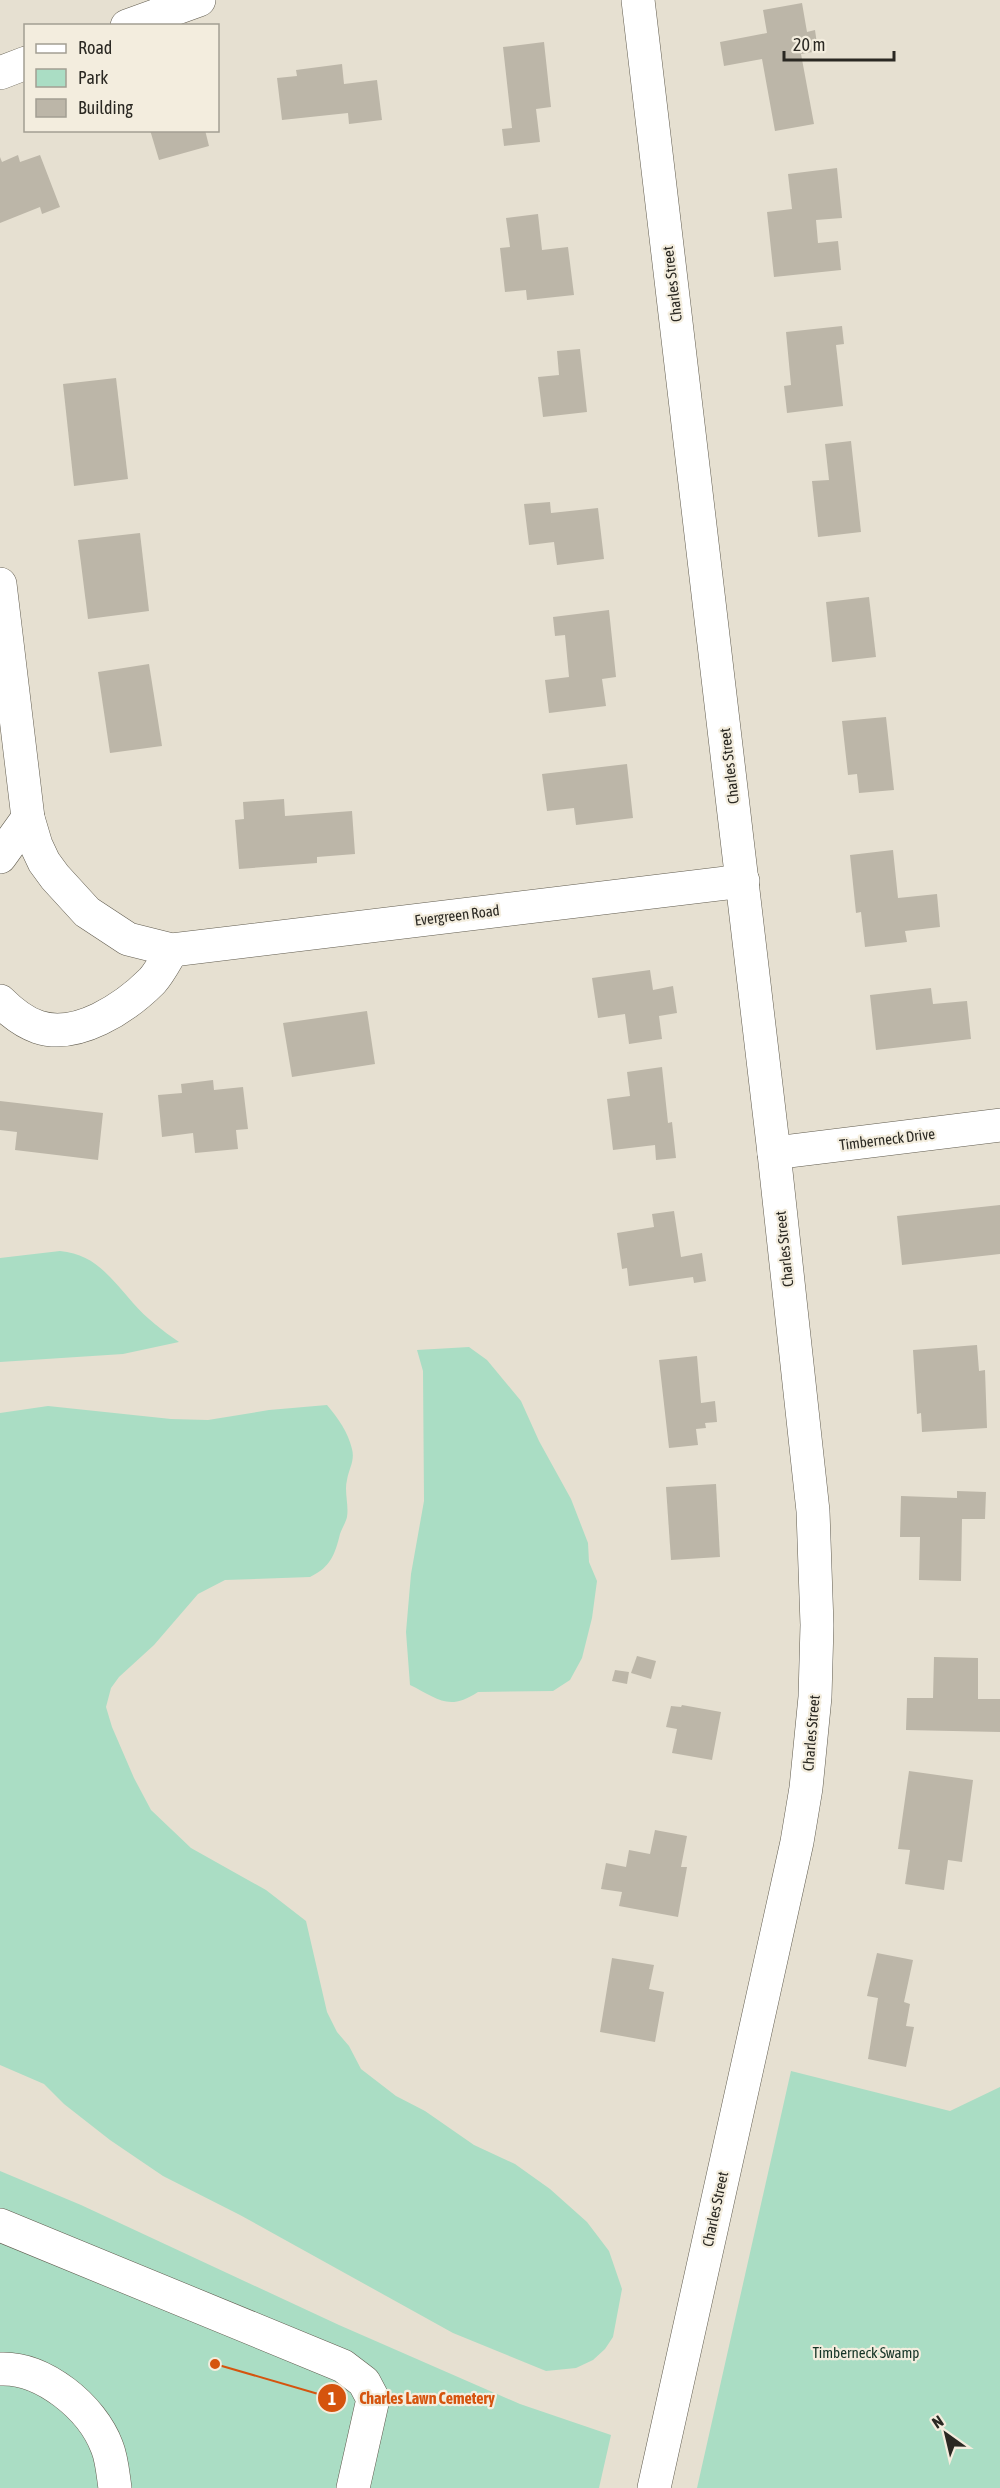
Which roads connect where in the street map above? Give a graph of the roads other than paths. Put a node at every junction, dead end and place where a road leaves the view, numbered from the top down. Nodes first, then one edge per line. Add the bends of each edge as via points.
1 (199, 0) edge
2 (638, 0) edge
3 (133, 24) edge
4 (24, 64) edge
5 (0, 73) edge
6 (0, 584) edge
7 (28, 818) junction
8 (0, 857) edge
9 (742, 881) junction
10 (172, 950) junction
11 (0, 1001) edge
12 (1000, 1125) edge
13 (774, 1153) junction
14 (0, 2225) edge
15 (0, 2369) edge
16 (115, 2488) edge
17 (353, 2488) edge
18 (654, 2488) edge

1 - 3 street
2 - 9 street, Charles Street
4 - 5 street
6 - 7 street, Evergreen Road
7 - 8 street
7 - 10 street, Evergreen Road via 44,862 87,912 128,939
9 - 10 street, Evergreen Road
9 - 13 street, Charles Street
10 - 11 street via 154,979 130,1001 76,1027 38,1027
12 - 13 street, Timberneck Drive
13 - 18 street, Charles Street via 813,1511 817,1625 812,1734 797,1842
14 - 17 street via 343,2366 364,2382 373,2399
15 - 16 street via 9,2368 47,2380 81,2404 107,2446

